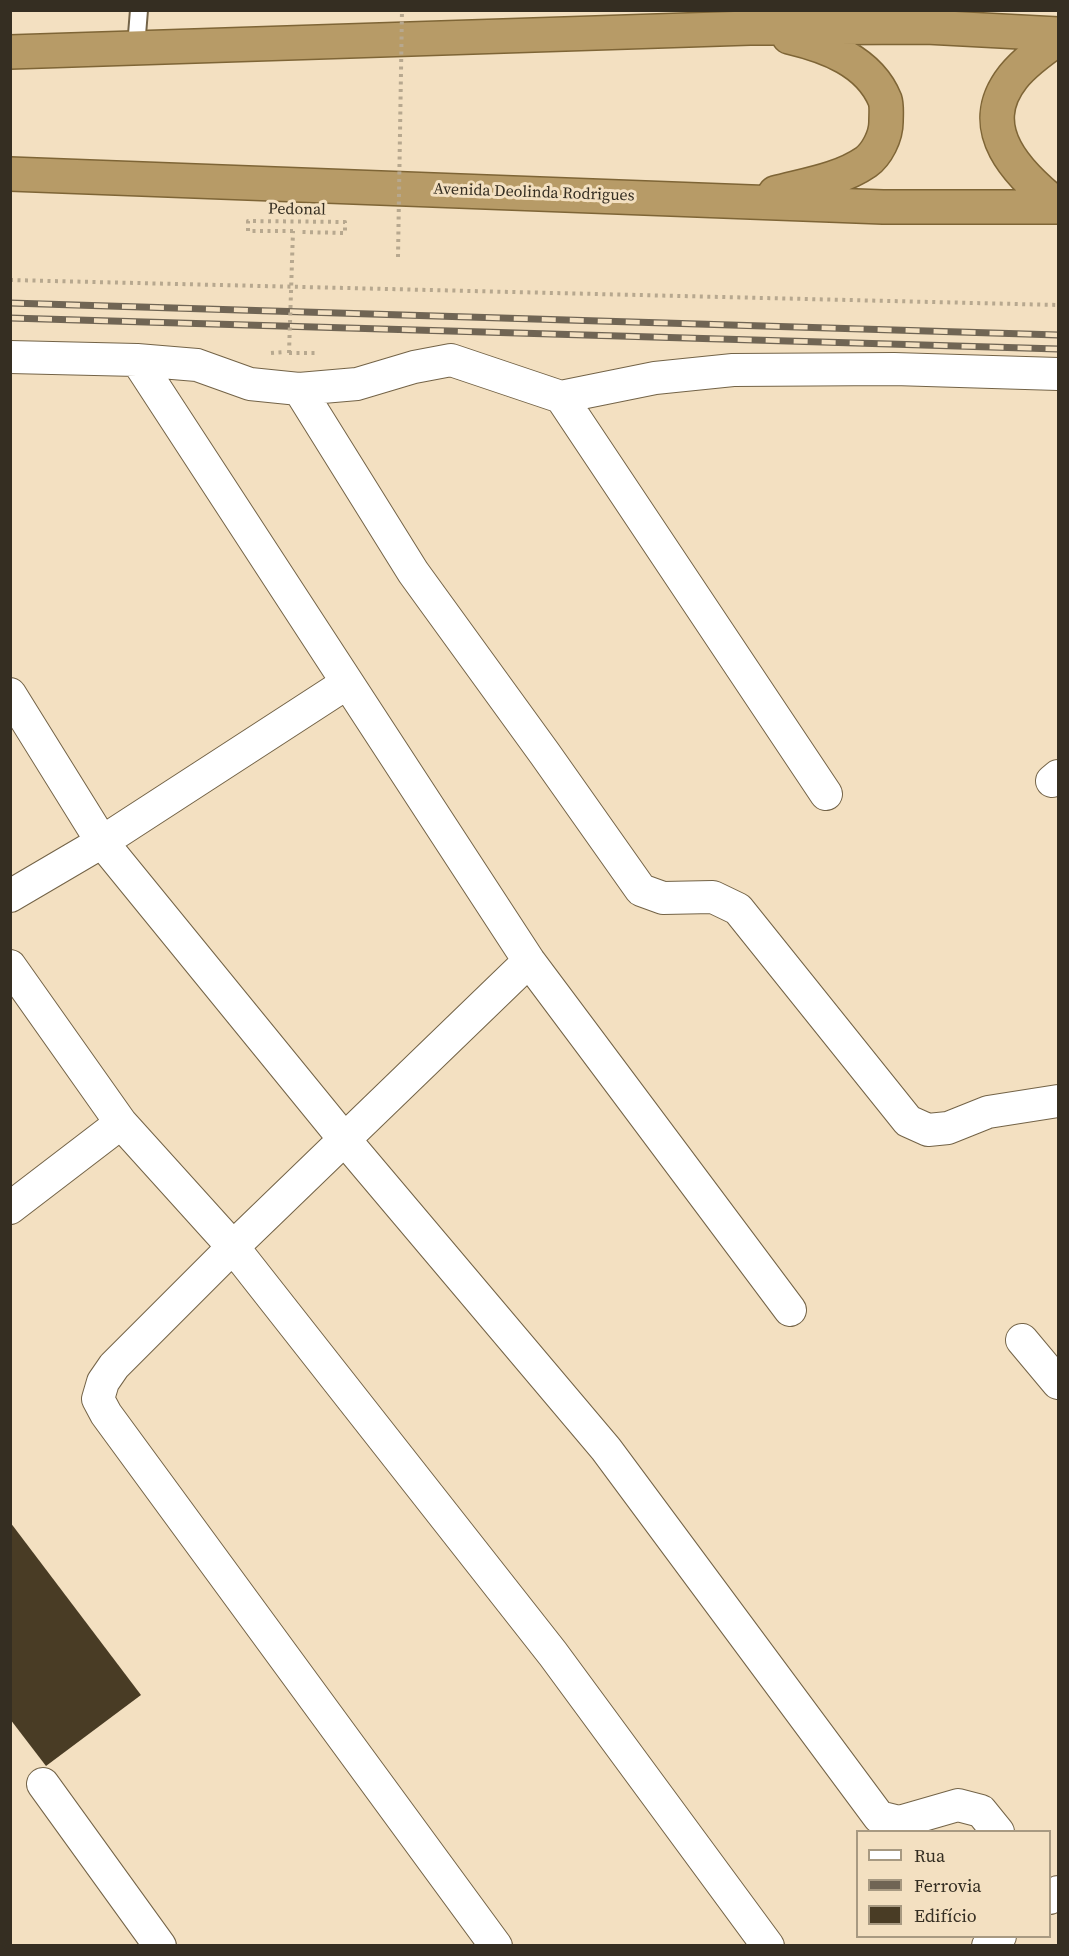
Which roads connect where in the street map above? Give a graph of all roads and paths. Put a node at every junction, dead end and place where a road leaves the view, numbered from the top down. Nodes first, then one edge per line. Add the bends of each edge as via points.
1 (139, 10) edge
2 (402, 10) edge
3 (838, 19) edge
4 (645, 21) edge
5 (750, 28) junction
6 (1059, 37) edge
7 (136, 47) junction
8 (10, 52) edge
9 (10, 174) edge
10 (744, 201) junction
11 (1059, 207) edge
12 (300, 232) dead end
13 (398, 257) dead end
14 (10, 280) edge
15 (1059, 305) edge
16 (289, 353) dead end
17 (10, 357) edge
18 (137, 360) junction
19 (1059, 374) edge
20 (299, 388) junction
21 (561, 397) junction
22 (347, 683) junction
23 (10, 694) edge
24 (826, 794) dead end
25 (102, 842) junction
26 (10, 896) edge
27 (529, 961) junction
28 (10, 966) edge
29 (1059, 1101) edge
30 (121, 1123) junction
31 (345, 1140) junction
32 (10, 1208) edge
33 (233, 1247) junction
34 (790, 1310) dead end
35 (1022, 1340) dead end
36 (1059, 1383) edge
37 (43, 1784) dead end
38 (996, 1830) edge
39 (160, 1946) edge
40 (496, 1946) edge
41 (768, 1946) edge

1 - 7 lane
2 - 13 path, bridge
3 - 5 highway
3 - 6 highway
4 - 5 highway
4 - 7 highway
5 - 10 highway via 802,40 852,60 873,80 886,101 886,128 879,147 867,161 837,176
6 - 11 highway via 1013,77 1001,95 997,118 1001,143 1013,164
7 - 8 highway
9 - 10 highway, Avenida Deolinda Rodrigues
10 - 11 highway, Avenida Deolinda Rodrigues via 883,207
12 - 16 path, Pedonal, bridge via 345,233 345,222 248,221 249,231 293,231
14 - 15 path
17 - 18 street
18 - 20 street via 197,365 250,384
18 - 22 street
19 - 21 street via 733,370 655,378
20 - 21 street via 357,384 451,360
20 - 29 street via 413,572 641,891 663,898 713,897 738,909 908,1121 928,1130 948,1128 988,1112
21 - 24 street
22 - 25 street
22 - 27 street
23 - 25 street
25 - 26 street
25 - 31 street
27 - 31 street
27 - 34 street
28 - 30 street
30 - 32 street
30 - 33 street
31 - 33 street
31 - 38 street via 606,1449 879,1817 898,1822 958,1804 981,1811
33 - 40 street via 114,1366 98,1399
33 - 41 street via 553,1654
35 - 36 street
37 - 39 street

